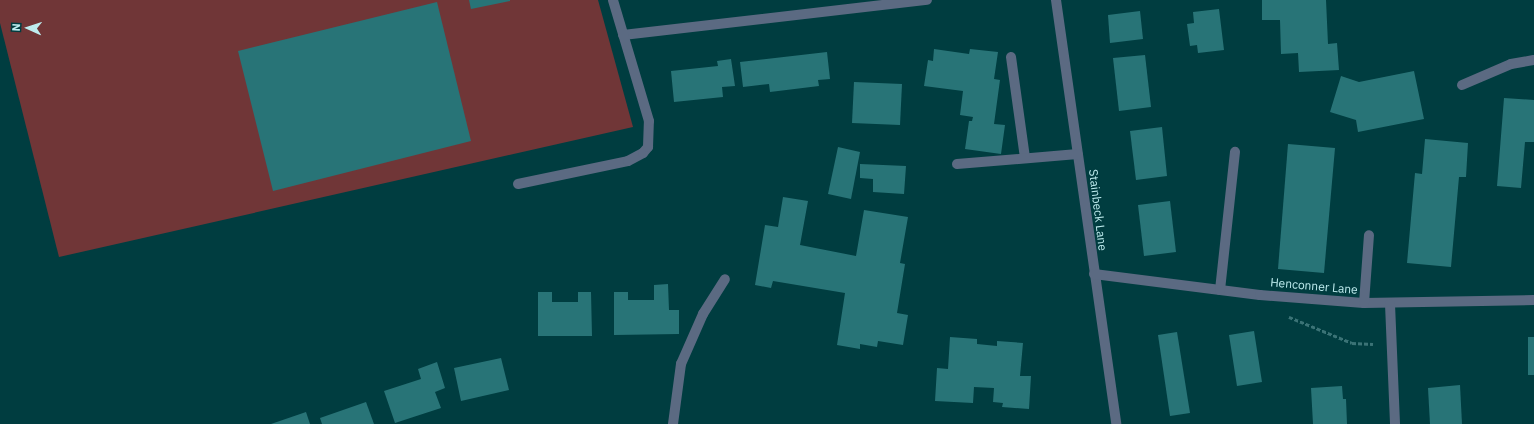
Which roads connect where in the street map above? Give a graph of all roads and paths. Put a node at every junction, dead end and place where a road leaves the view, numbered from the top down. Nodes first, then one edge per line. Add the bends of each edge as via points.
1 (613, 0) edge
2 (927, 0) edge
3 (1056, 0) edge
4 (623, 35) junction
5 (1011, 57) dead end
6 (1534, 60) edge
7 (1462, 85) dead end
8 (1236, 152) dead end
9 (1078, 154) junction
10 (1025, 158) junction
11 (957, 164) dead end
12 (518, 184) dead end
13 (1369, 235) dead end
14 (1094, 274) junction
15 (725, 279) dead end
16 (1220, 290) junction
17 (1534, 300) edge
18 (1364, 303) junction
19 (1390, 304) junction
20 (1281, 314) dead end
21 (1392, 344) junction
22 (673, 424) edge
23 (1116, 424) edge
24 (1395, 424) edge

1 - 4 street
2 - 4 street
3 - 9 street, Stainbeck Lane
4 - 12 street via 650,122 648,147 643,153 628,161
5 - 10 street
6 - 7 street via 1511,64
8 - 16 street
9 - 10 street
9 - 14 street, Stainbeck Lane
10 - 11 street
13 - 18 street
14 - 16 street, Henconner Lane
14 - 23 street, Stainbeck Lane
15 - 22 street via 703,314 681,364
16 - 18 street, Henconner Lane
17 - 19 street, Henconner Lane
18 - 19 street, Henconner Lane
19 - 21 street
20 - 21 path via 1352,343
21 - 24 street

